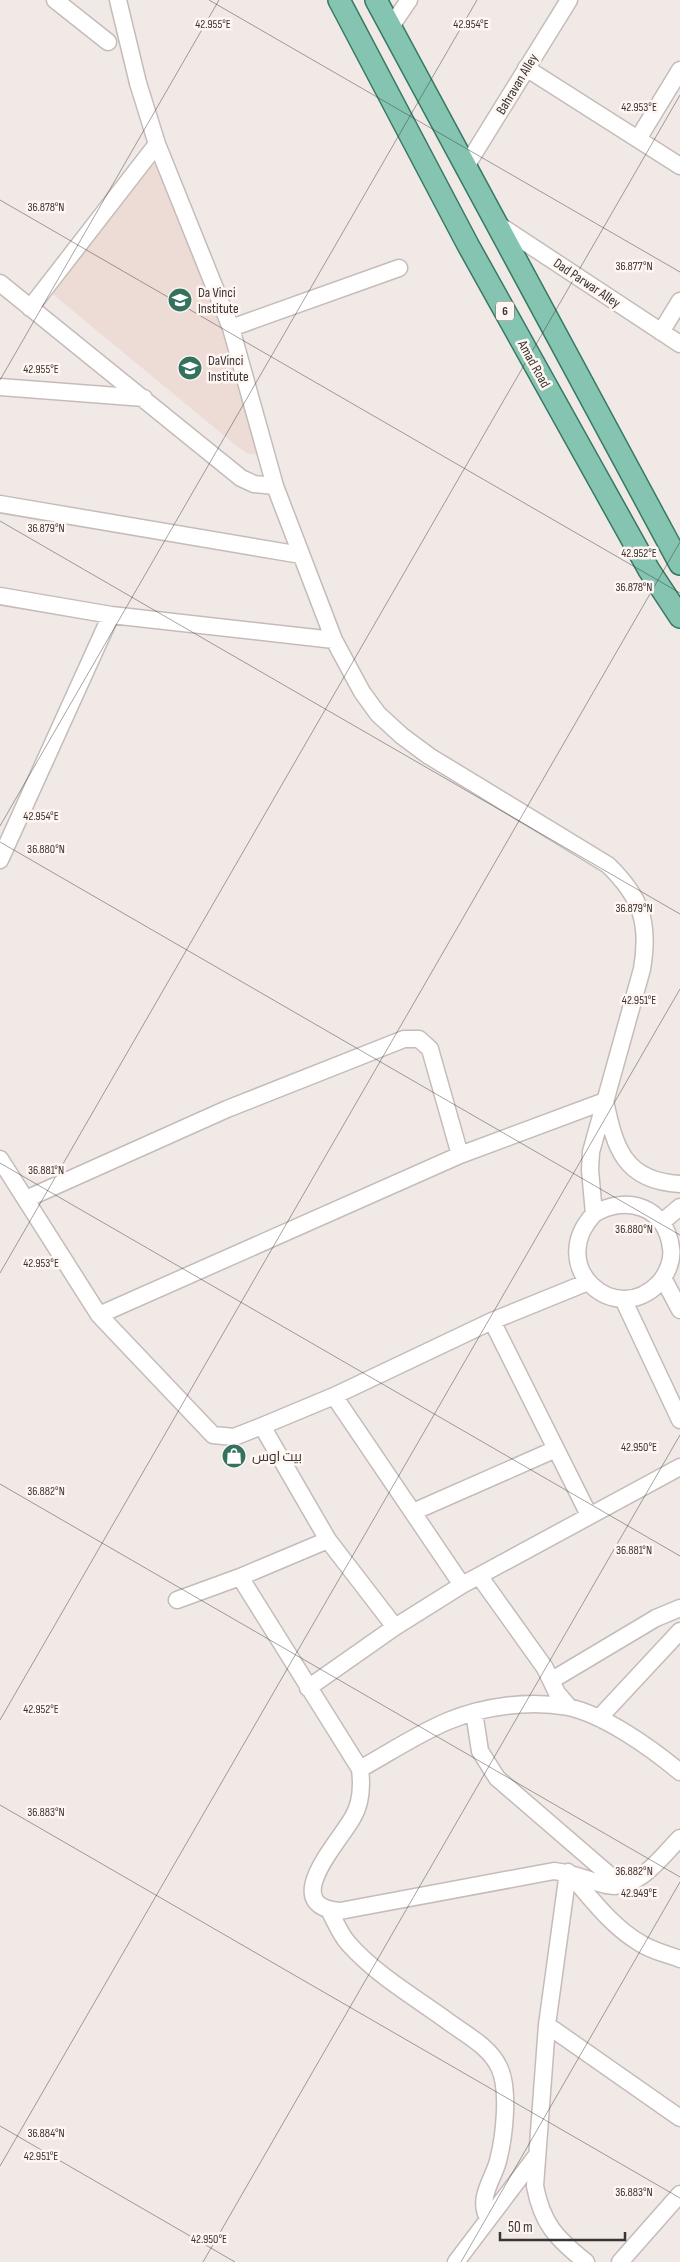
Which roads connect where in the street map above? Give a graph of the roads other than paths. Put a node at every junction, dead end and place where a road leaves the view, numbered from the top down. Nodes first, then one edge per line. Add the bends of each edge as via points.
1 (55, 0) edge
2 (118, 0) edge
3 (339, 0) edge
4 (376, 0) edge
5 (410, 0) edge
6 (569, 0) edge
7 (390, 28) junction
8 (108, 42) dead end
9 (526, 68) junction
10 (680, 70) edge
11 (638, 139) junction
12 (157, 144) junction
13 (680, 166) edge
14 (465, 168) junction
15 (495, 222) junction
16 (399, 268) dead end
17 (0, 284) edge
18 (680, 301) edge
19 (30, 308) junction
20 (231, 328) junction
21 (661, 332) junction
22 (680, 344) edge
23 (0, 387) edge
24 (144, 398) junction
25 (275, 486) junction
26 (0, 504) edge
27 (301, 555) junction
28 (678, 557) edge
29 (0, 596) edge
30 (111, 615) junction
31 (680, 617) edge
32 (334, 640) junction
33 (0, 860) edge
34 (605, 1101) junction
35 (460, 1155) junction
36 (0, 1159) edge
37 (680, 1184) edge
38 (26, 1199) junction
39 (680, 1207) edge
40 (594, 1214) junction
41 (662, 1222) junction
42 (663, 1278) junction
43 (588, 1282) junction
44 (623, 1299) junction
45 (680, 1310) edge
46 (99, 1316) junction
47 (492, 1321) junction
48 (334, 1396) junction
49 (680, 1420) edge
50 (262, 1426) junction
51 (556, 1449) junction
52 (680, 1467) edge
53 (412, 1512) junction
54 (589, 1515) junction
55 (328, 1540) junction
56 (240, 1577) junction
57 (480, 1577) junction
58 (462, 1585) junction
59 (176, 1600) dead end
60 (680, 1608) edge
61 (395, 1627) junction
62 (680, 1631) edge
63 (552, 1680) junction
64 (308, 1688) junction
65 (568, 1708) junction
66 (474, 1712) junction
67 (600, 1718) junction
68 (360, 1769) junction
69 (680, 1772) edge
70 (680, 1838) edge
71 (568, 1872) junction
72 (621, 1886) junction
73 (329, 1910) junction
74 (680, 1959) edge
75 (547, 2026) junction
76 (680, 2118) edge
77 (538, 2155) junction
78 (680, 2194) edge
79 (488, 2218) junction
80 (456, 2262) edge
81 (586, 2262) edge
82 (620, 2262) edge

1 - 8 street
2 - 12 street
3 - 31 main road, Amad Road / 6 via 468,246 649,570
4 - 7 main road
5 - 7 street
6 - 9 street, Bahravan Alley
7 - 14 main road
9 - 11 street
9 - 14 street, Bahravan Alley
10 - 11 street
11 - 13 street
12 - 19 street
12 - 20 street
14 - 15 main road
15 - 21 street, Dad Parwar Alley
15 - 28 main road
16 - 20 street
17 - 19 street
18 - 21 street
19 - 24 street
20 - 25 street
21 - 22 street, Dad Parwar Alley
23 - 24 street
24 - 25 street via 241,478 254,484
25 - 27 street
26 - 27 street
27 - 32 street
29 - 30 street
30 - 32 street
30 - 33 street
32 - 34 street via 362,692 378,714 402,736 451,770 608,865 625,881 637,901 644,923 646,946
34 - 35 street
34 - 37 street via 613,1139 621,1155 648,1178 665,1184
34 - 40 street via 591,1152
35 - 38 street via 430,1049 419,1039 404,1039 227,1108
35 - 46 street
36 - 38 street
38 - 46 street
39 - 41 street
40 - 41 street via 605,1207 630,1204 647,1210
40 - 43 street via 579,1234 576,1247 577,1259
41 - 42 street via 672,1250 670,1265
42 - 44 street via 644,1294
42 - 45 street
43 - 44 street via 610,1296
43 - 47 street
44 - 49 street
46 - 50 street via 213,1435 234,1437
47 - 48 street
47 - 51 street
48 - 50 street
48 - 53 street
50 - 55 street
51 - 53 street
51 - 54 street
52 - 54 street
53 - 58 street
54 - 57 street
55 - 56 street
55 - 61 street
56 - 59 street
56 - 64 street
57 - 58 street
57 - 63 street
58 - 61 street
60 - 63 street via 656,1618
61 - 64 street
62 - 67 street
63 - 65 street
64 - 68 street
65 - 66 street via 537,1704
65 - 67 street
66 - 68 street via 424,1733
66 - 72 street via 480,1751 497,1778
67 - 69 street
68 - 73 street via 361,1793 354,1816 314,1875 312,1887 315,1898
70 - 72 street via 640,1877
71 - 72 street
71 - 73 street via 540,1872 340,1911
71 - 74 street via 628,1935 642,1945
71 - 75 street
73 - 79 street via 359,1955 490,2052 501,2069 504,2122 498,2161 484,2195 483,2209
75 - 76 street
75 - 77 street
77 - 79 street
77 - 81 street via 535,2186 546,2222 557,2237
78 - 82 street
79 - 80 street

